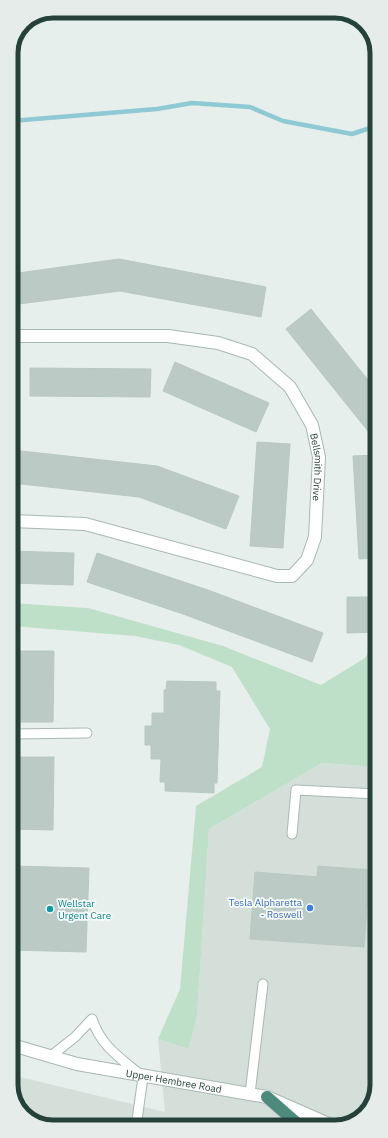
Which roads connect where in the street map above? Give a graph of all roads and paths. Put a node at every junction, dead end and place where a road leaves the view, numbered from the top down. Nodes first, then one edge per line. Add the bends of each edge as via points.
1 (18, 336) edge
2 (18, 521) edge
3 (87, 733) dead end
4 (18, 734) edge
5 (370, 794) edge
6 (292, 834) dead end
7 (263, 984) dead end
8 (18, 1046) edge
9 (51, 1056) junction
10 (143, 1077) junction
11 (250, 1094) junction
12 (267, 1097) junction
13 (137, 1120) edge
14 (293, 1120) edge
15 (319, 1120) edge

1 - 2 street, Bellsmith Drive via 168,336 218,343 252,354 290,387 312,426 319,457 314,536 307,560 292,576 277,576 85,524
3 - 4 lane
5 - 6 lane via 296,790
7 - 11 lane
8 - 9 street, Upper Hembree Road
9 - 10 street, Upper Hembree Road via 77,1064
9 - 10 lane via 92,1019 105,1045
10 - 11 street, Upper Hembree Road
10 - 13 lane
11 - 12 street, Upper Hembree Road
12 - 14 highway
12 - 15 street, Upper Hembree Road

